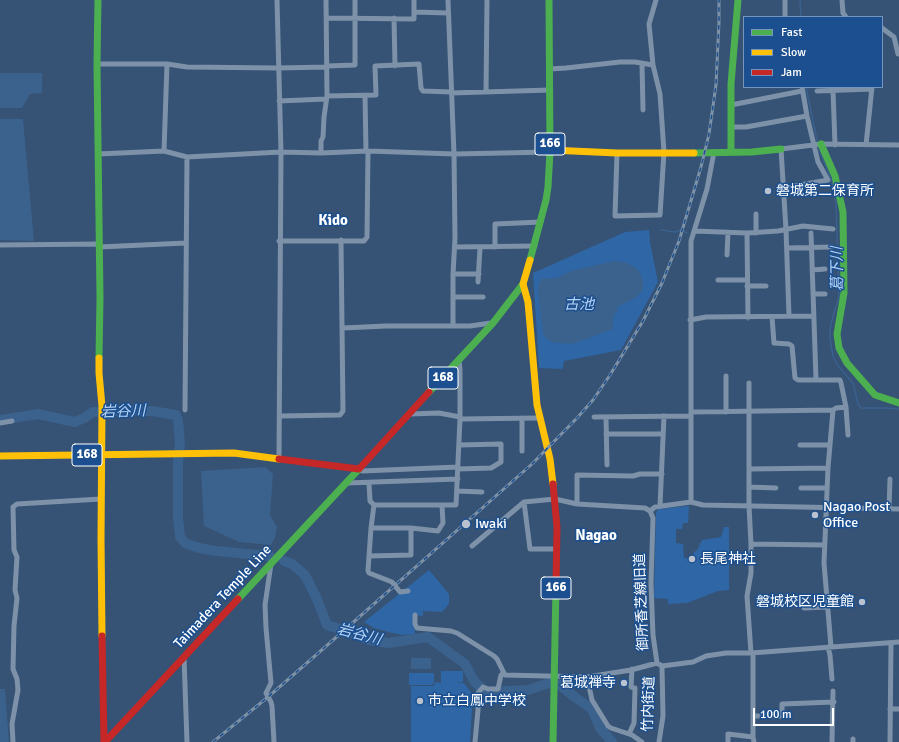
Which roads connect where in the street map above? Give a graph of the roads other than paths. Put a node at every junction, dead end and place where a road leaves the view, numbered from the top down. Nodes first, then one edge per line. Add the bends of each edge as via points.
1 (98, 0) edge
2 (277, 0) edge
3 (326, 0) edge
4 (355, 0) edge
5 (414, 0) edge
6 (448, 0) edge
7 (487, 0) edge
8 (549, 0) edge
9 (656, 0) edge
10 (738, 0) edge
11 (785, 0) edge
12 (842, 0) edge
13 (414, 12) junction
14 (448, 13) junction
15 (785, 16) edge
16 (845, 16) edge
17 (326, 18) junction
18 (355, 18) junction
19 (394, 18) junction
20 (883, 29) edge
21 (899, 54) edge
22 (642, 63) junction
23 (97, 64) junction
24 (167, 64) junction
25 (653, 65) junction
26 (327, 66) junction
27 (395, 66) junction
28 (278, 68) junction
29 (549, 69) junction
30 (872, 88) edge
31 (802, 89) edge
32 (550, 90) junction
33 (833, 90) junction
34 (817, 91) dead end
35 (451, 92) junction
36 (486, 92) junction
37 (365, 95) junction
38 (327, 98) junction
39 (279, 101) junction
40 (731, 105) junction
41 (643, 110) dead end
42 (807, 116) junction
43 (731, 127) junction
44 (821, 144) junction
45 (835, 144) junction
46 (813, 145) junction
47 (866, 145) junction
48 (899, 145) edge
49 (781, 149) junction
50 (164, 151) junction
51 (367, 151) junction
52 (550, 151) junction
53 (280, 152) junction
54 (617, 152) junction
55 (664, 152) junction
56 (714, 152) junction
57 (731, 152) junction
58 (321, 153) junction
59 (98, 154) junction
60 (454, 154) junction
61 (187, 157) junction
62 (783, 188) junction
63 (756, 214) dead end
64 (541, 222) junction
65 (833, 228) dead end
66 (786, 230) junction
67 (694, 231) junction
68 (728, 232) junction
69 (747, 233) junction
70 (756, 233) junction
71 (811, 233) dead end
72 (341, 240) junction
73 (279, 241) junction
74 (186, 243) junction
75 (0, 245) edge
76 (99, 245) junction
77 (535, 246) junction
78 (832, 246) dead end
79 (495, 247) junction
80 (811, 247) junction
81 (455, 248) junction
82 (480, 248) junction
83 (787, 248) junction
84 (727, 255) dead end
85 (812, 270) junction
86 (825, 270) dead end
87 (453, 274) junction
88 (479, 274) junction
89 (718, 280) dead end
90 (478, 282) dead end
91 (747, 283) junction
92 (523, 284) junction
93 (766, 286) dead end
94 (813, 294) junction
95 (825, 294) dead end
96 (453, 297) junction
97 (483, 297) dead end
98 (789, 316) junction
99 (814, 316) junction
100 (772, 317) junction
101 (748, 318) junction
102 (690, 320) junction
103 (493, 323) junction
104 (453, 325) junction
105 (343, 328) junction
106 (459, 361) junction
107 (726, 376) dead end
108 (816, 379) junction
109 (749, 383) dead end
110 (899, 403) edge
111 (846, 407) junction
112 (185, 410) dead end
113 (833, 410) junction
114 (726, 412) junction
115 (749, 412) junction
116 (410, 414) junction
117 (691, 414) junction
118 (280, 416) junction
119 (606, 416) junction
120 (664, 416) junction
121 (594, 417) dead end
122 (460, 418) junction
123 (522, 418) junction
124 (539, 418) junction
125 (12, 421) dead end
126 (0, 423) edge
127 (606, 434) junction
128 (662, 434) junction
129 (848, 435) dead end
130 (459, 445) junction
131 (800, 445) dead end
132 (830, 445) junction
133 (522, 451) dead end
134 (101, 455) junction
135 (0, 456) edge
136 (279, 458) junction
137 (607, 465) dead end
138 (458, 468) junction
139 (828, 468) junction
140 (359, 469) junction
141 (749, 469) junction
142 (662, 474) junction
143 (458, 479) junction
144 (890, 479) dead end
145 (347, 483) junction
146 (369, 483) junction
147 (749, 487) junction
148 (776, 488) dead end
149 (801, 488) dead end
150 (827, 488) junction
151 (457, 492) junction
152 (482, 492) dead end
153 (101, 500) junction
154 (555, 500) junction
155 (524, 502) junction
156 (691, 502) junction
157 (577, 504) junction
158 (374, 505) junction
159 (442, 505) junction
160 (660, 506) junction
161 (749, 506) junction
162 (826, 507) junction
163 (889, 509) junction
164 (899, 509) edge
165 (650, 512) junction
166 (371, 528) junction
167 (411, 528) junction
168 (751, 544) junction
169 (824, 544) junction
170 (472, 546) dead end
171 (556, 549) junction
172 (369, 556) junction
173 (271, 564) junction
174 (408, 591) dead end
175 (827, 607) junction
176 (804, 608) dead end
177 (415, 615) dead end
178 (899, 642) edge
179 (891, 643) junction
180 (830, 647) junction
181 (752, 653) junction
182 (184, 657) junction
183 (659, 665) junction
184 (632, 669) junction
185 (504, 674) junction
186 (554, 676) junction
187 (587, 677) junction
188 (832, 679) dead end
189 (833, 691) dead end
190 (834, 702) junction
191 (890, 709) junction
192 (899, 709) edge
193 (753, 716) junction
194 (629, 734) junction
195 (754, 739) edge
196 (13, 742) edge
197 (105, 742) edge
198 (186, 742) edge
199 (274, 742) edge
200 (475, 742) edge
201 (553, 742) edge
202 (642, 742) edge
203 (659, 742) edge
204 (728, 742) edge
205 (832, 742) edge
206 (890, 742) edge

1 - 23 main road
2 - 28 street
3 - 17 street
4 - 18 street
5 - 13 street
6 - 14 street
7 - 36 street
8 - 29 main road, 166
9 - 25 street via 650,24
10 - 40 main road
11 - 15 street
12 - 16 street
13 - 14 street
13 - 19 street via 414,19
14 - 35 street
17 - 18 street
17 - 26 street
18 - 19 street
18 - 26 street via 355,65
19 - 27 street
20 - 21 street via 894,37
22 - 25 street
22 - 29 street via 620,62
22 - 41 street
23 - 24 street
23 - 59 main road
24 - 28 street via 187,67
24 - 50 street
25 - 55 street via 660,94
26 - 28 street
26 - 38 street
27 - 35 street via 419,64 423,92
27 - 37 street via 375,66 376,95
28 - 39 street
29 - 32 main road, 166
30 - 33 street
30 - 47 street
31 - 40 street
31 - 42 street
32 - 36 street
32 - 52 main road, 166
33 - 34 street
33 - 45 street
35 - 36 street
35 - 60 street
37 - 38 street
37 - 51 street
38 - 39 street
38 - 58 street
39 - 53 street
40 - 43 main road
42 - 43 street via 746,127
42 - 46 street
43 - 57 main road
44 - 45 street
44 - 46 street
44 - 110 main road via 835,176 843,212 844,293 838,325 839,348 847,363 870,390 881,398
45 - 47 street
46 - 49 street
46 - 62 street via 818,162 828,180
47 - 48 street
49 - 57 main road
49 - 62 street
50 - 59 street
50 - 61 street
51 - 58 street
51 - 60 street
51 - 72 street via 367,237 364,241
52 - 54 main road
52 - 60 street
52 - 64 main road, 166 via 546,200
53 - 58 street
53 - 61 street
53 - 73 street
54 - 55 main road
54 - 55 street via 615,216 660,215
55 - 56 main road
56 - 57 main road
56 - 67 street via 707,189
59 - 76 main road
60 - 81 street
61 - 74 street
62 - 66 street
63 - 70 street
64 - 77 main road, 166
64 - 79 street via 495,224
65 - 66 street via 803,226
66 - 70 street
66 - 83 street
67 - 68 street
67 - 102 street via 691,241
68 - 69 street
68 - 84 street
69 - 70 street
69 - 91 street
71 - 80 street
72 - 73 street
72 - 105 street
73 - 118 street
74 - 76 street
74 - 112 street
75 - 76 street
76 - 134 main road
77 - 79 street
77 - 92 main road, 166
78 - 80 street
79 - 82 street
80 - 83 street
80 - 85 street
81 - 82 street
81 - 87 street
82 - 88 street
83 - 98 street
85 - 86 street
85 - 94 street
87 - 88 street
87 - 96 street
88 - 90 street
89 - 91 street
91 - 93 street
91 - 101 street
92 - 103 main road, 168
92 - 124 main road, 166 via 528,302
94 - 95 street
94 - 99 street
96 - 97 street
96 - 104 street
98 - 99 street
98 - 100 street
99 - 108 street
100 - 101 street
100 - 108 street via 774,343 792,346 796,378
101 - 102 street via 706,317
102 - 117 street
103 - 104 street
103 - 106 main road, 168
104 - 105 street
105 - 118 street via 343,411 340,415
106 - 116 main road, 168
106 - 122 street
107 - 114 street
108 - 111 street via 840,380
109 - 115 street
111 - 113 street
111 - 129 street
113 - 115 street
113 - 132 street
114 - 115 street
114 - 117 street
115 - 141 street
116 - 122 street via 439,413
116 - 140 main road, 168
117 - 120 street
117 - 156 street
118 - 136 street
119 - 120 street
119 - 121 street
119 - 127 street
120 - 128 street
122 - 123 street
122 - 130 street
123 - 124 street
123 - 133 street
124 - 154 main road, 166 via 550,459
125 - 126 street
127 - 128 street
127 - 137 street
128 - 142 street
130 - 138 street
130 - 138 street via 501,444 501,462 491,468
131 - 132 street
132 - 139 street
134 - 135 main road, 168
134 - 136 main road, 168 via 234,453
134 - 153 main road
136 - 140 main road, 168
138 - 140 street via 362,471
138 - 143 street
139 - 141 street
139 - 150 street
140 - 145 main road, Taimadera Temple Line
141 - 147 street
142 - 157 street via 577,475
142 - 160 street
143 - 146 street
143 - 151 street
144 - 163 street
145 - 146 street
145 - 173 main road, Taimadera Temple Line
146 - 158 street via 370,501
147 - 148 street
147 - 161 street
149 - 150 street
150 - 162 street
151 - 152 street
151 - 159 street via 456,505
153 - 196 street via 16,504 14,507 17,598 13,669 18,690 12,724
153 - 197 main road
154 - 155 street
154 - 157 street
154 - 171 main road, 166
155 - 170 street
155 - 171 street via 530,549
156 - 160 street
156 - 161 street via 703,505
157 - 165 street via 645,508
158 - 159 street
158 - 166 street
159 - 167 street via 443,523 438,531
160 - 165 street
161 - 162 street
161 - 168 street
162 - 163 street
162 - 169 street
163 - 164 street
165 - 183 street, 御所香芝線旧道 via 653,518 653,636
166 - 167 street
166 - 172 street
167 - 172 street via 411,555
168 - 169 street
168 - 181 street via 751,573 747,596
169 - 175 street
171 - 186 main road, 166
172 - 174 street via 369,573 392,582 400,592
173 - 182 main road, Taimadera Temple Line
173 - 199 street via 265,605 271,683 266,693 272,706
175 - 176 street
175 - 180 street
177 - 185 street via 417,628 457,632 494,656
178 - 179 street, 御所香芝線旧道
179 - 180 street, 御所香芝線旧道
179 - 191 street
180 - 181 street, 御所香芝線旧道
180 - 188 street
181 - 183 street, 御所香芝線旧道 via 726,653 706,656 693,662
181 - 193 street
182 - 197 main road, Taimadera Temple Line
182 - 198 street
183 - 184 street
183 - 203 street, 竹内街道 via 662,716
184 - 187 street
184 - 194 street via 631,687 635,688 634,723
185 - 186 street
185 - 200 street via 501,675 498,689 483,687 478,693
186 - 187 street
186 - 201 main road, 166
187 - 194 street via 592,700 608,726
189 - 190 street
190 - 193 street via 782,704 782,716
190 - 205 street
191 - 192 street
191 - 206 street
193 - 195 street
194 - 202 street
195 - 204 street via 728,734

